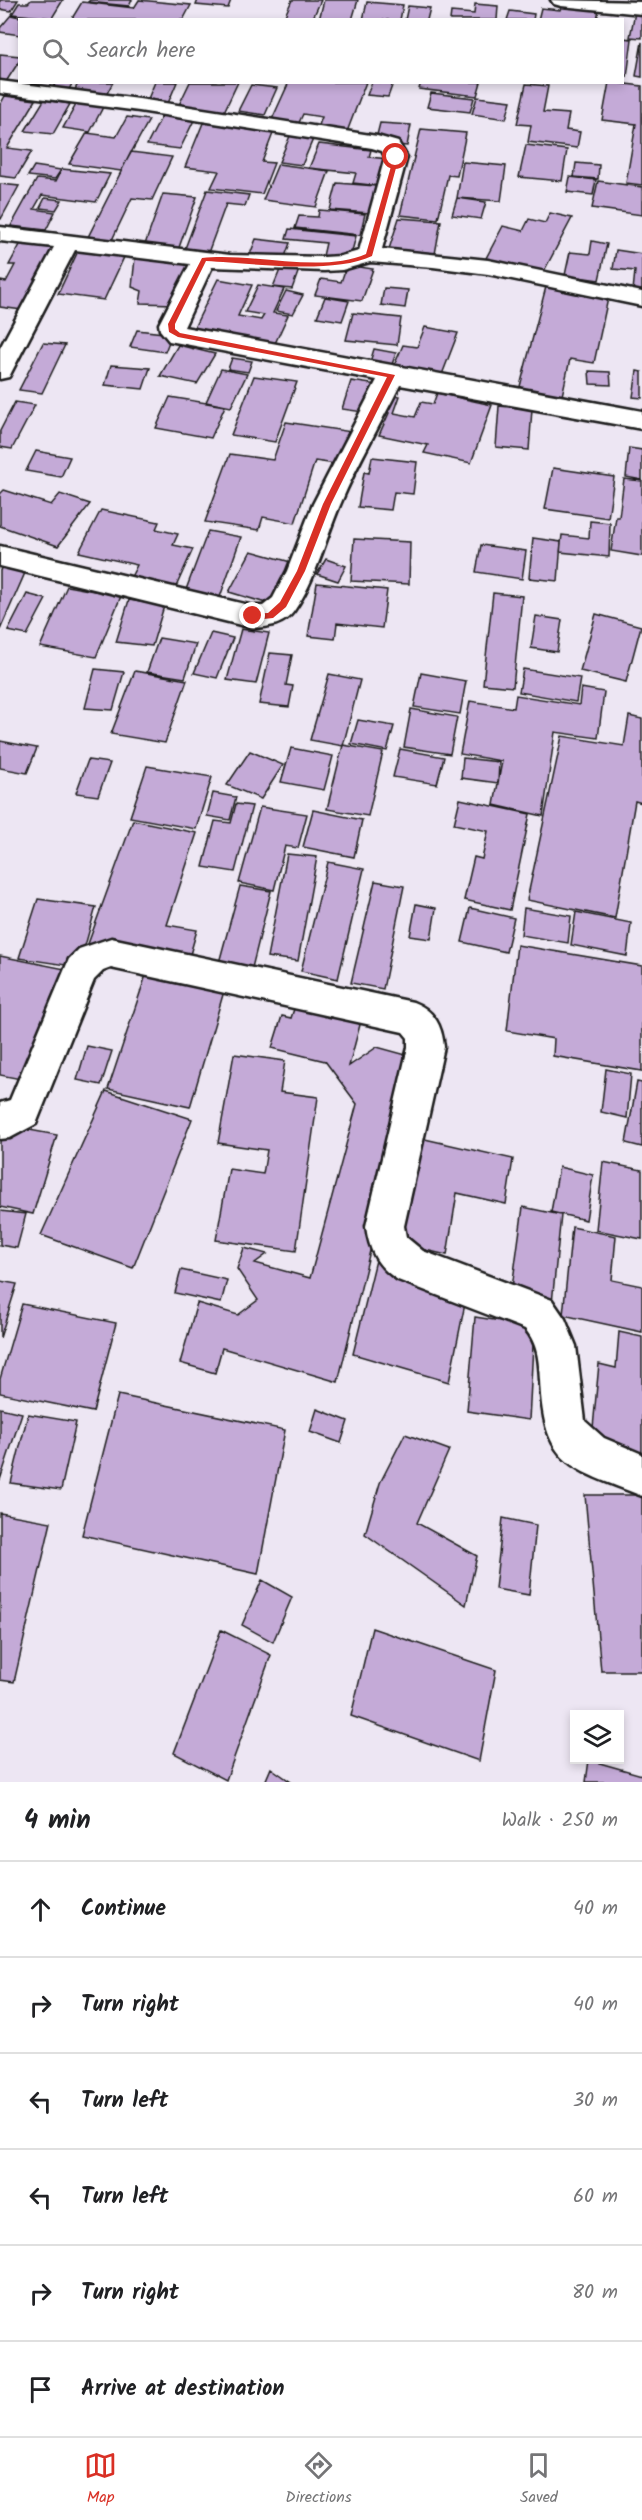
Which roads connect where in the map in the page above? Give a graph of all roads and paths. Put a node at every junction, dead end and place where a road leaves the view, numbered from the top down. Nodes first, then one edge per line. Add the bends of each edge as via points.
1 (561, 0) edge
2 (642, 8) edge
3 (0, 87) edge
4 (0, 234) edge
5 (68, 242) junction
6 (369, 255) junction
7 (204, 259) junction
8 (642, 298) edge
9 (0, 370) edge
10 (392, 375) junction
11 (642, 420) edge
12 (0, 555) edge
13 (0, 1121) edge
14 (642, 1475) edge

1 - 2 street
3 - 6 street via 163,108 390,147 396,157
4 - 5 street
5 - 7 street
5 - 9 street
6 - 7 street via 324,264
6 - 8 street via 488,267
7 - 10 street via 171,324 178,335
10 - 11 street
10 - 12 street via 327,504 301,571 283,604 270,616 253,616
13 - 14 street via 23,1112 81,970 91,960 111,953 413,1018 425,1032 426,1047 385,1226 387,1244 397,1257 412,1266 538,1314 557,1348 564,1417 574,1441

